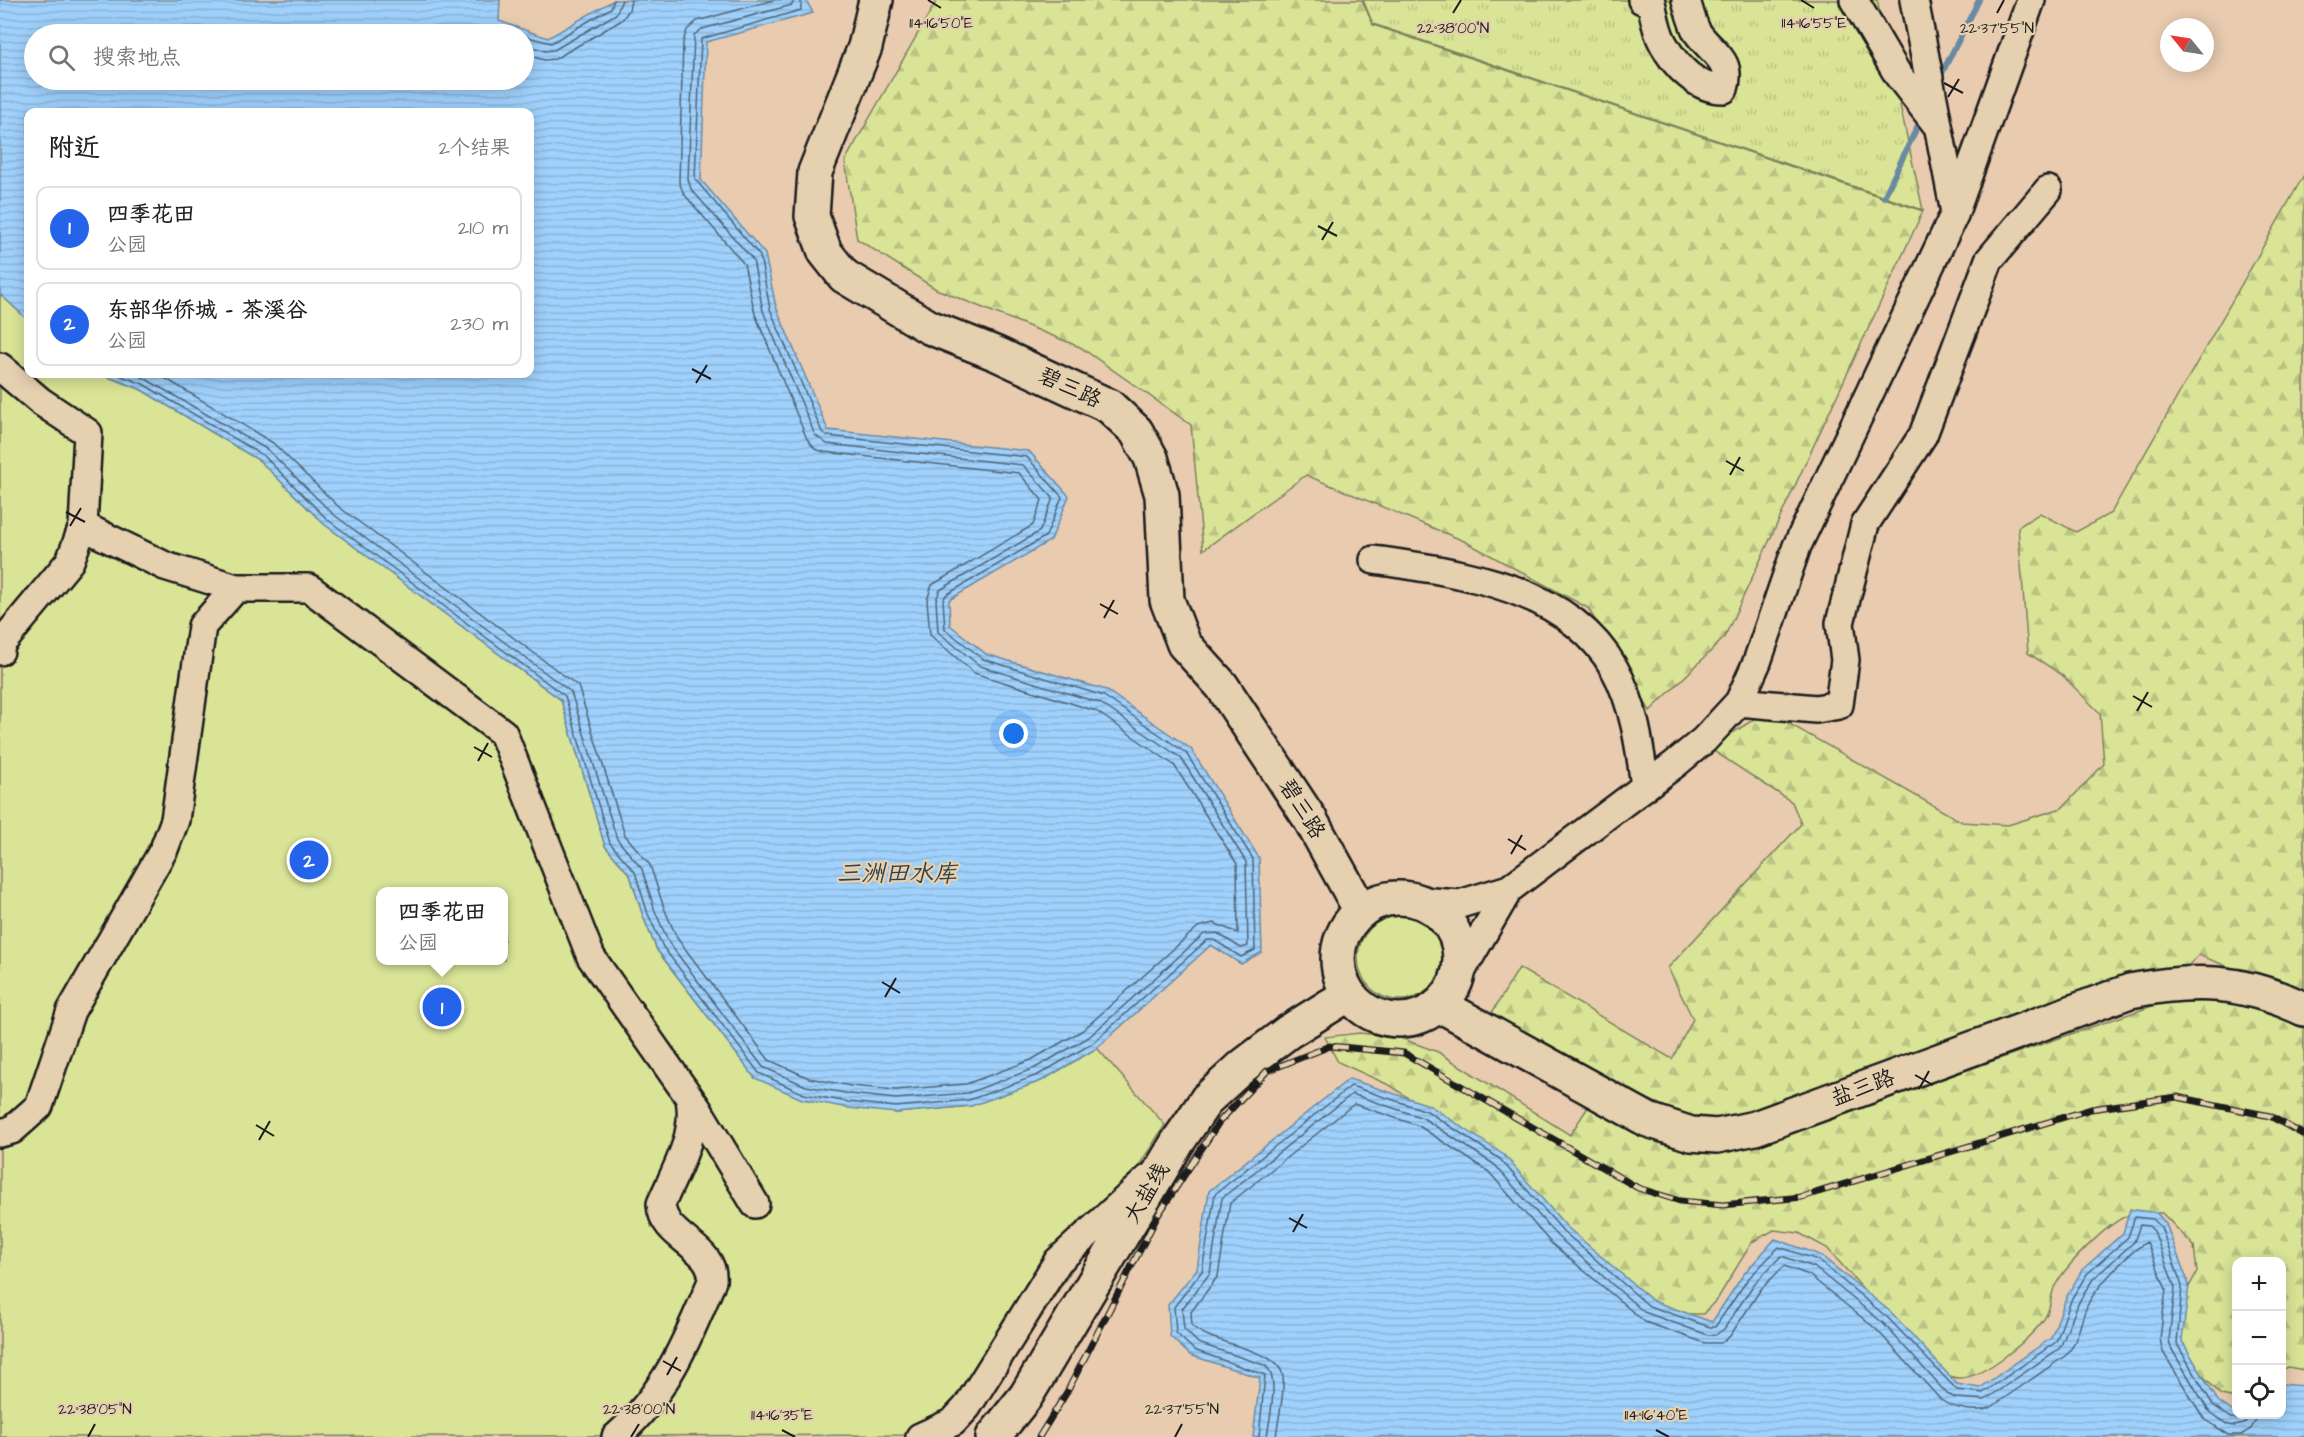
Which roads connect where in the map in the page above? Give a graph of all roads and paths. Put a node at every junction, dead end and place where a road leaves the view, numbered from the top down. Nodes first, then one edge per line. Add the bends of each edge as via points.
1 (876, 0) edge
2 (1642, 0) edge
3 (1686, 0) edge
4 (1854, 0) edge
5 (1914, 0) edge
6 (2031, 0) edge
7 (1938, 127) junction
8 (2048, 190) dead end
9 (1955, 213) junction
10 (0, 367) edge
11 (83, 526) junction
12 (1374, 560) dead end
13 (236, 588) junction
14 (0, 651) edge
15 (1739, 702) junction
16 (1645, 786) junction
17 (1509, 888) junction
18 (1419, 901) junction
19 (1361, 910) junction
20 (1458, 977) junction
21 (1349, 994) junction
22 (1440, 1005) junction
23 (2304, 1009) edge
24 (690, 1099) junction
25 (0, 1133) edge
26 (1164, 1165) junction
27 (755, 1204) dead end
28 (616, 1437) edge
29 (920, 1437) edge
30 (993, 1437) edge

1 - 19 main road, 碧三路 via 865,47 815,172 812,216 825,252 844,276 929,327 1109,406 1136,432 1151,458 1162,495 1167,600 1184,644 1222,686 1310,819
2 - 3 street via 1651,2 1662,42 1676,62 1707,88 1724,89 1724,61 1696,31
4 - 7 street via 1898,75
5 - 7 street
6 - 9 street
7 - 9 street
8 - 15 street via 1989,260 1923,435 1865,524 1840,623 1845,660 1839,705 1816,709
9 - 15 street via 1797,546
10 - 11 street via 88,434
11 - 13 street via 165,566
11 - 14 street via 70,561 1,644
12 - 16 street via 1480,578 1538,601 1570,621 1596,643 1624,691
13 - 24 street via 309,588 503,733 591,957
13 - 25 street via 202,626 175,819 164,849 72,1011 39,1106 12,1130
15 - 16 street via 1704,740
16 - 17 street
17 - 18 street via 1460,904
17 - 20 street
18 - 19 main road via 1389,898
18 - 20 main road via 1439,912 1454,930 1459,945
19 - 21 main road via 1347,928 1338,950 1338,966
20 - 22 main road
21 - 22 main road via 1359,1006 1385,1019 1414,1018
21 - 26 main road, 大盐线 via 1288,1032 1223,1082 1192,1119
22 - 23 main road, 盐三路 via 1648,1120 1691,1134 1717,1136 1755,1128 2130,991 2193,981 2222,983 2254,989
24 - 27 street
24 - 28 street via 693,1113 689,1135 661,1204 661,1213 671,1229 709,1262 712,1281 667,1379 638,1419
26 - 29 street via 1058,1261 967,1407 953,1422
26 - 30 main road, 大盐线 via 1026,1396

